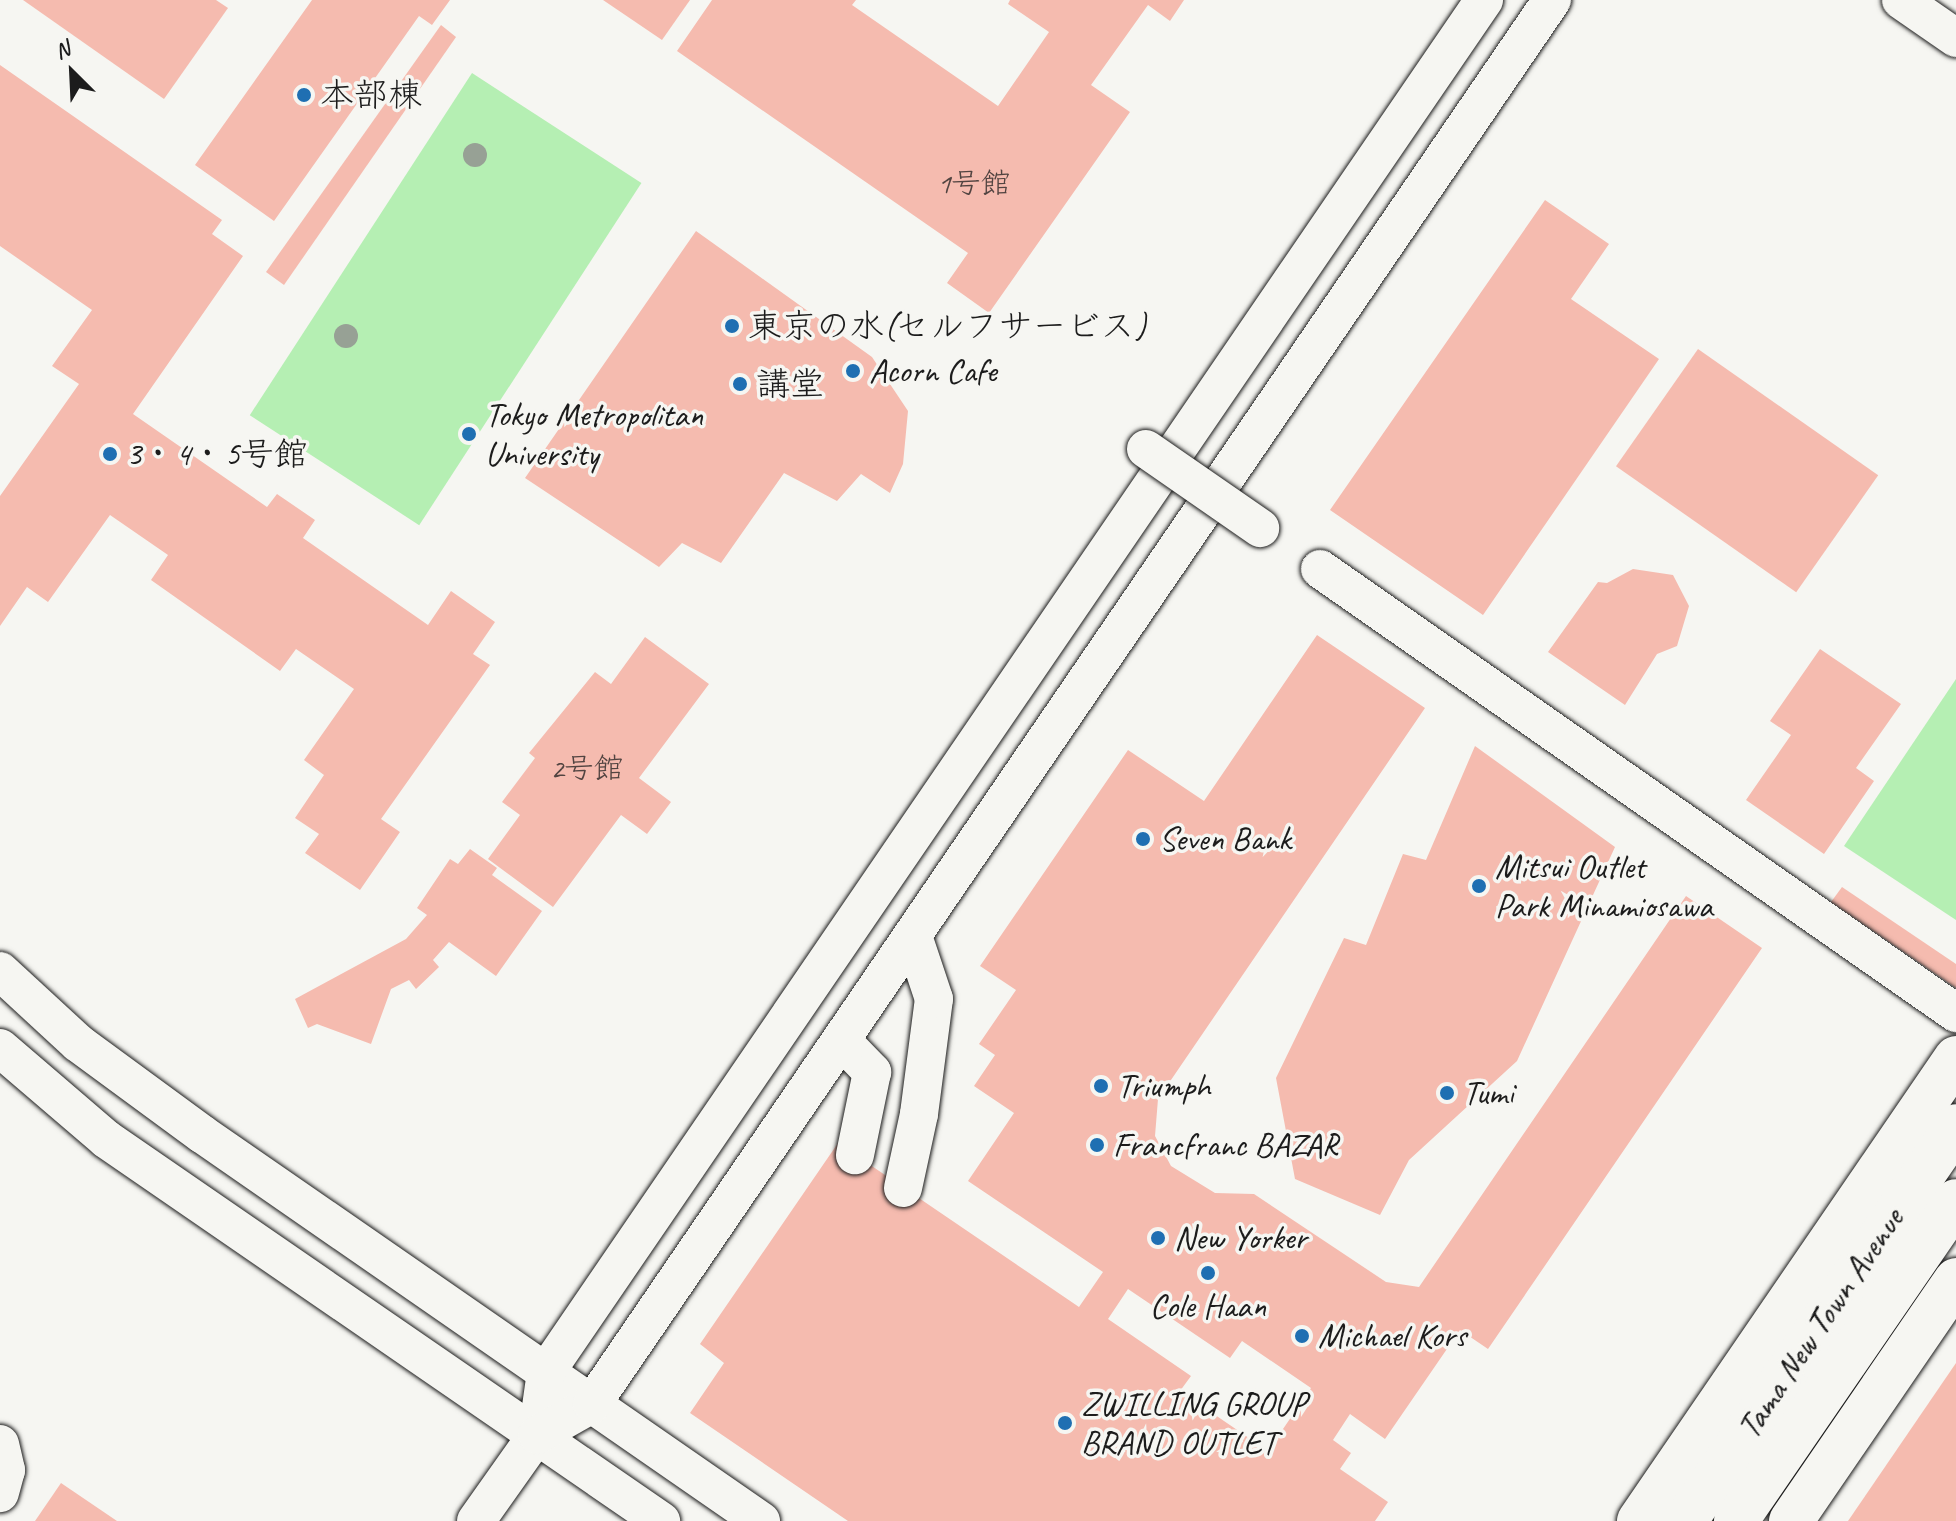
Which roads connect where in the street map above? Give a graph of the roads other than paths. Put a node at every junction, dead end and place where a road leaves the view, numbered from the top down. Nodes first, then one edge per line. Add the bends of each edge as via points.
1 (1484, 0) edge
2 (1552, 0) edge
3 (1901, 0) edge
4 (1956, 38) edge
5 (1146, 449) dead end
6 (1260, 528) dead end
7 (1320, 569) dead end
8 (913, 936) junction
9 (0, 971) edge
10 (1956, 1013) edge
11 (841, 1040) junction
12 (0, 1048) edge
13 (1956, 1058) edge
14 (1956, 1126) edge
15 (855, 1155) dead end
16 (903, 1188) dead end
17 (1956, 1201) edge
18 (1956, 1280) edge
19 (546, 1372) junction
20 (592, 1404) junction
21 (537, 1435) junction
22 (0, 1444) edge
23 (0, 1493) edge
24 (476, 1521) edge
25 (661, 1521) edge
26 (761, 1521) edge
27 (1639, 1521) edge
28 (1685, 1521) edge
29 (1736, 1521) edge
30 (1791, 1521) edge

1 - 19 street
2 - 8 street
3 - 4 street
5 - 6 street, bridge
7 - 10 street
8 - 11 street
8 - 16 street via 934,999
9 - 19 street via 78,1043
11 - 15 street via 872,1072
11 - 20 street
12 - 21 street via 106,1139
13 - 27 main road
14 - 28 main road, Tama New Town Avenue
17 - 29 main road, Tama New Town Avenue
18 - 30 main road
19 - 20 street
19 - 21 street
20 - 21 street
20 - 26 street
21 - 24 street
21 - 25 street
22 - 23 street via 6,1470

